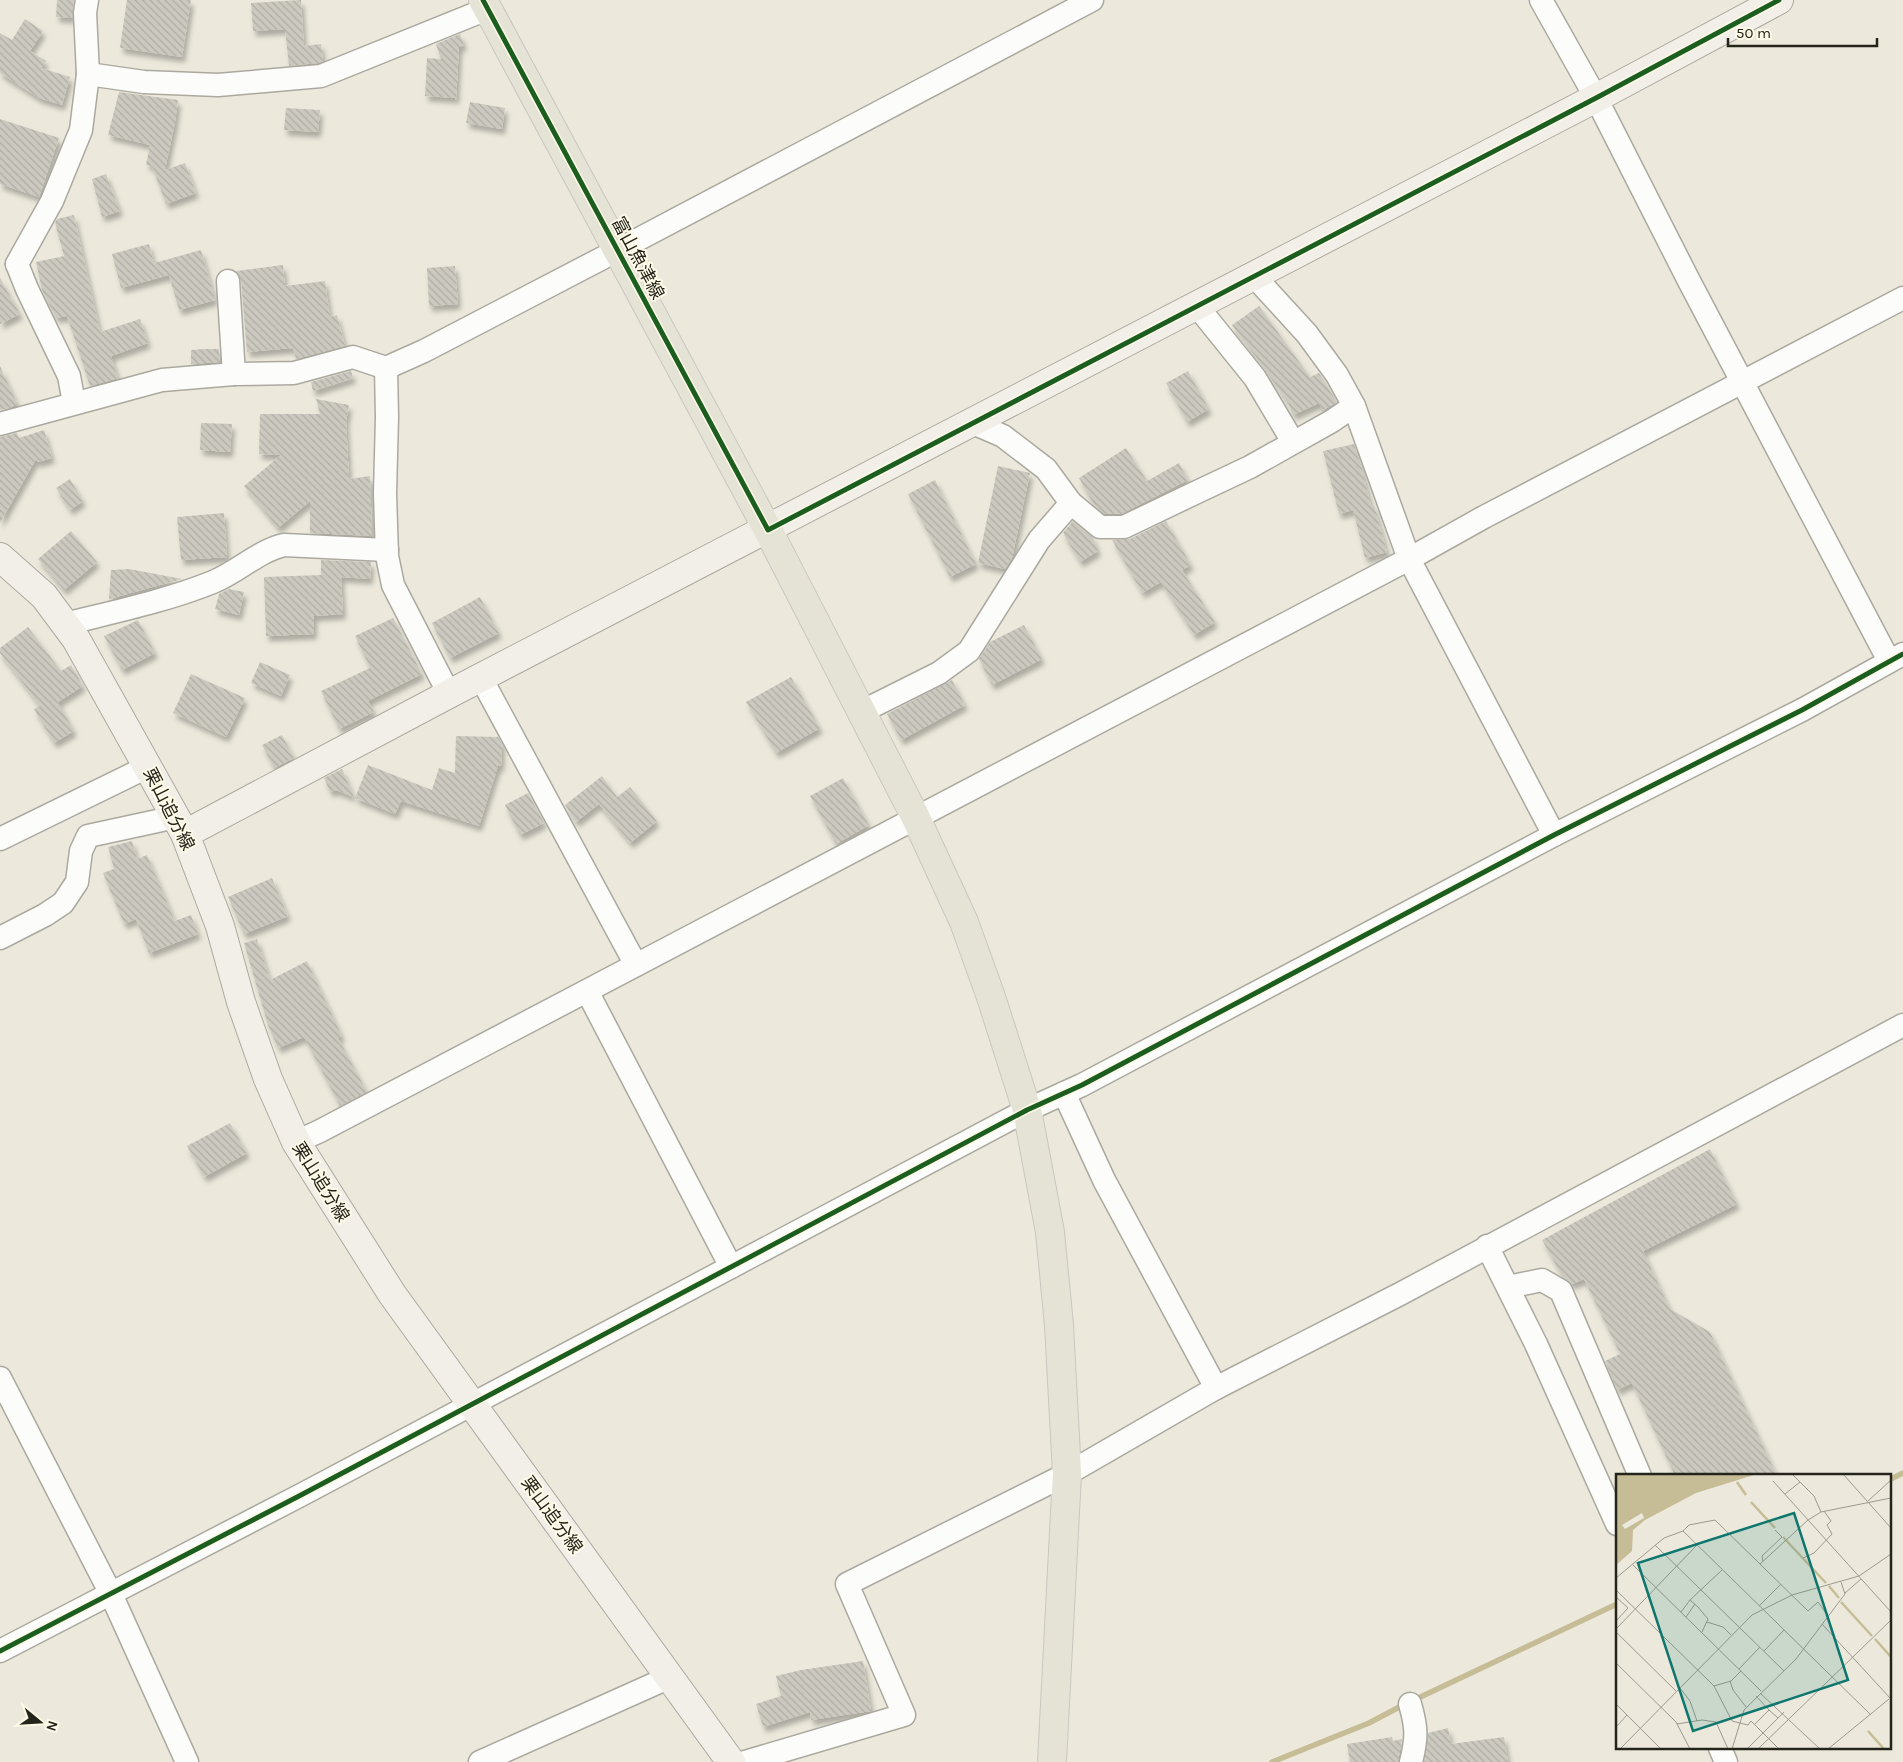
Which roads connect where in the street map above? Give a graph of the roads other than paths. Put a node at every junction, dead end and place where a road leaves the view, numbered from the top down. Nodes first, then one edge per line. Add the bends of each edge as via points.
1 (87, 0) edge
2 (1092, 0) edge
3 (1541, 0) edge
4 (1779, 0) edge
5 (485, 5) edge
6 (88, 74) junction
7 (1596, 98) junction
8 (618, 250) junction
9 (9, 265) edge
10 (1254, 276) junction
11 (228, 281) dead end
12 (1903, 298) edge
13 (1197, 306) junction
14 (386, 368) junction
15 (234, 374) junction
16 (1743, 382) junction
17 (74, 403) junction
18 (1354, 406) junction
19 (973, 423) junction
20 (0, 424) edge
21 (1293, 442) junction
22 (1071, 503) junction
23 (768, 530) junction
24 (387, 550) junction
25 (0, 557) edge
26 (1409, 559) junction
27 (65, 624) junction
28 (1896, 657) edge
29 (481, 678) junction
30 (449, 694) junction
31 (862, 712) junction
32 (147, 767) junction
33 (916, 818) junction
34 (180, 824) junction
35 (1554, 835) junction
36 (0, 839) edge
37 (0, 938) edge
38 (636, 965) junction
39 (586, 991) junction
40 (1903, 1024) edge
41 (1064, 1093) junction
42 (1027, 1110) junction
43 (296, 1142) junction
44 (1487, 1246) junction
45 (731, 1267) junction
46 (1508, 1287) junction
47 (0, 1378) edge
48 (1216, 1388) junction
49 (471, 1404) junction
50 (1067, 1474) junction
51 (1639, 1474) edge
52 (1616, 1522) edge
53 (111, 1594) junction
54 (0, 1651) edge
55 (670, 1677) junction
56 (1410, 1704) dead end
57 (1721, 1750) edge
58 (187, 1762) edge
59 (480, 1762) edge
60 (731, 1762) edge
61 (745, 1762) edge
62 (1052, 1762) edge
63 (1411, 1762) edge
64 (1726, 1762) edge

1 - 6 street
2 - 8 street
3 - 7 street
4 - 7 street
5 - 6 street via 320,76 218,85 144,82
5 - 8 main road, 富山魚津線
6 - 9 street via 80,130 52,201
7 - 10 street
7 - 16 street
8 - 14 street
8 - 23 main road, 富山魚津線
9 - 17 street via 27,289 69,376
10 - 13 street
10 - 18 street via 1307,334 1337,374
11 - 15 street
12 - 16 street
13 - 19 street
13 - 21 street via 1254,378
14 - 15 street via 353,357 294,373
14 - 24 street
15 - 17 street via 162,380
16 - 26 street
16 - 28 street
17 - 20 street
18 - 21 street
18 - 26 street
19 - 22 street via 1003,436 1046,469
19 - 23 street
21 - 22 street via 1250,467 1124,527 1100,527
22 - 31 street via 1039,540 969,651 939,673
23 - 29 street
23 - 31 main road, 富山魚津線
24 - 27 street via 284,544 272,547 214,582 128,609
24 - 30 street via 393,585
25 - 27 street, 栗山追分線 via 44,596
26 - 33 street
26 - 35 street
27 - 32 street, 栗山追分線
28 - 35 street via 1802,710
29 - 30 street
29 - 38 street
30 - 34 street
31 - 33 main road, 富山魚津線
32 - 34 street, 栗山追分線
32 - 36 street
33 - 38 street
33 - 42 main road, 富山魚津線 via 964,922
34 - 37 street via 162,820 88,836 81,851 77,882 64,903
34 - 43 street, 栗山追分線 via 220,926 268,1079
35 - 41 street
38 - 39 street
39 - 43 street
39 - 45 street
40 - 44 street
41 - 42 street
41 - 48 street via 1104,1180
42 - 45 street
42 - 50 main road, 富山魚津線 via 1050,1232
43 - 49 street, 栗山追分線 via 392,1294
44 - 46 street
44 - 48 street
45 - 49 street
46 - 51 street via 1542,1280 1561,1291
46 - 52 street
47 - 53 street
48 - 50 street
49 - 53 street
49 - 55 street, 栗山追分線
50 - 61 street via 846,1584 904,1715
50 - 62 main road, 富山魚津線
53 - 54 street
53 - 58 street
55 - 59 street
55 - 60 street, 栗山追分線
56 - 63 street via 1416,1726
57 - 64 street

